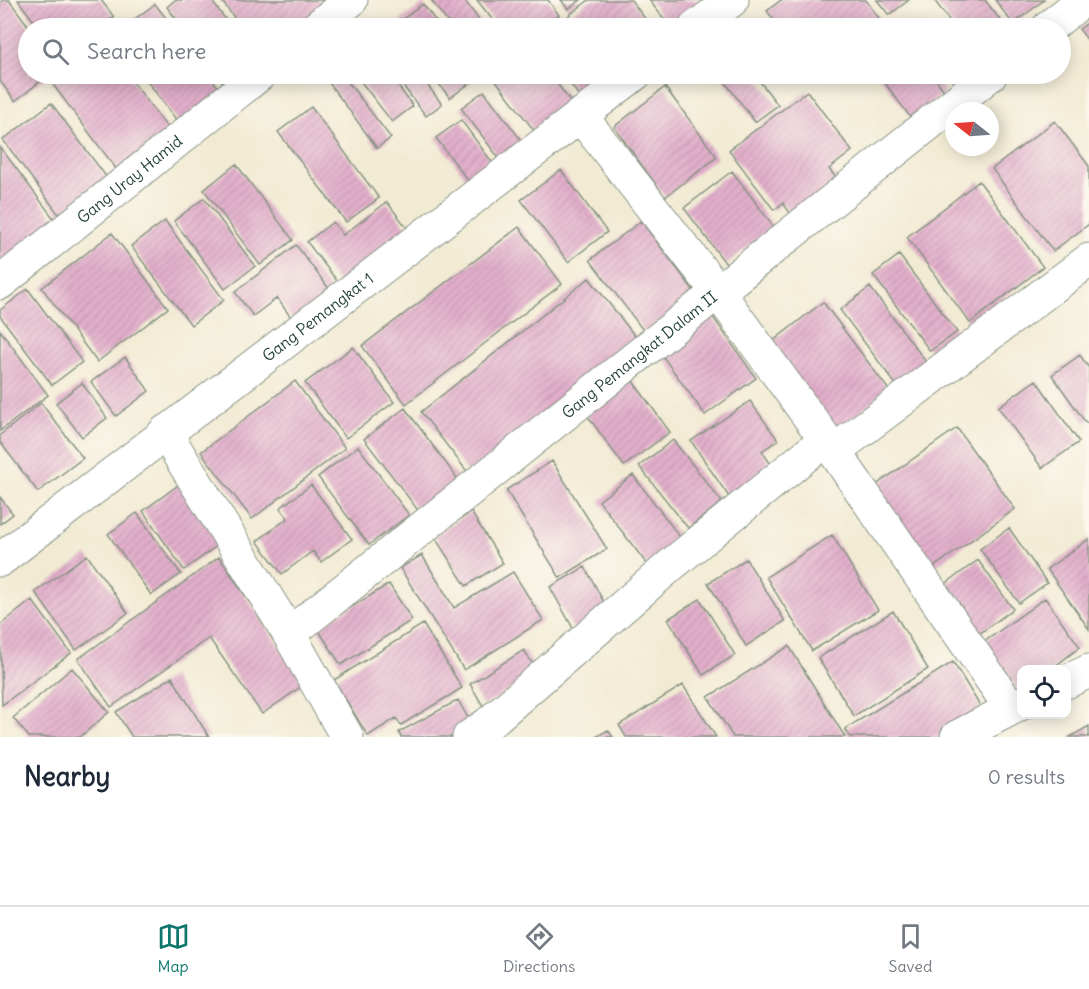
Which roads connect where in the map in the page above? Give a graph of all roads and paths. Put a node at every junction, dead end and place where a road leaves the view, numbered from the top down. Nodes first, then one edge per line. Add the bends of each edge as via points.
1 (351, 0) edge
2 (732, 0) edge
3 (1083, 0) edge
4 (328, 18) edge
5 (708, 18) edge
6 (1060, 18) edge
7 (248, 84) edge
8 (622, 84) edge
9 (978, 84) edge
10 (580, 115) junction
11 (1089, 260) edge
12 (0, 283) edge
13 (718, 292) junction
14 (165, 432) junction
15 (830, 445) junction
16 (0, 560) edge
17 (289, 634) junction
18 (1089, 671) edge
19 (1071, 680) edge
20 (1016, 706) edge
21 (347, 737) edge
22 (469, 737) edge
23 (957, 737) edge

1 - 4 street
2 - 5 street
3 - 6 street
7 - 12 street, Gang Uray Hamid
8 - 10 street, Gang Pemangkat 1
9 - 13 street, Gang Pemangkat Dalam II
10 - 13 street
10 - 14 street, Gang Pemangkat 1
11 - 15 street
13 - 15 street
13 - 17 street, Gang Pemangkat Dalam II
14 - 16 street, Gang Pemangkat 1
14 - 17 street
15 - 20 street
15 - 22 street via 671,565
17 - 21 street
18 - 19 street
20 - 23 street

